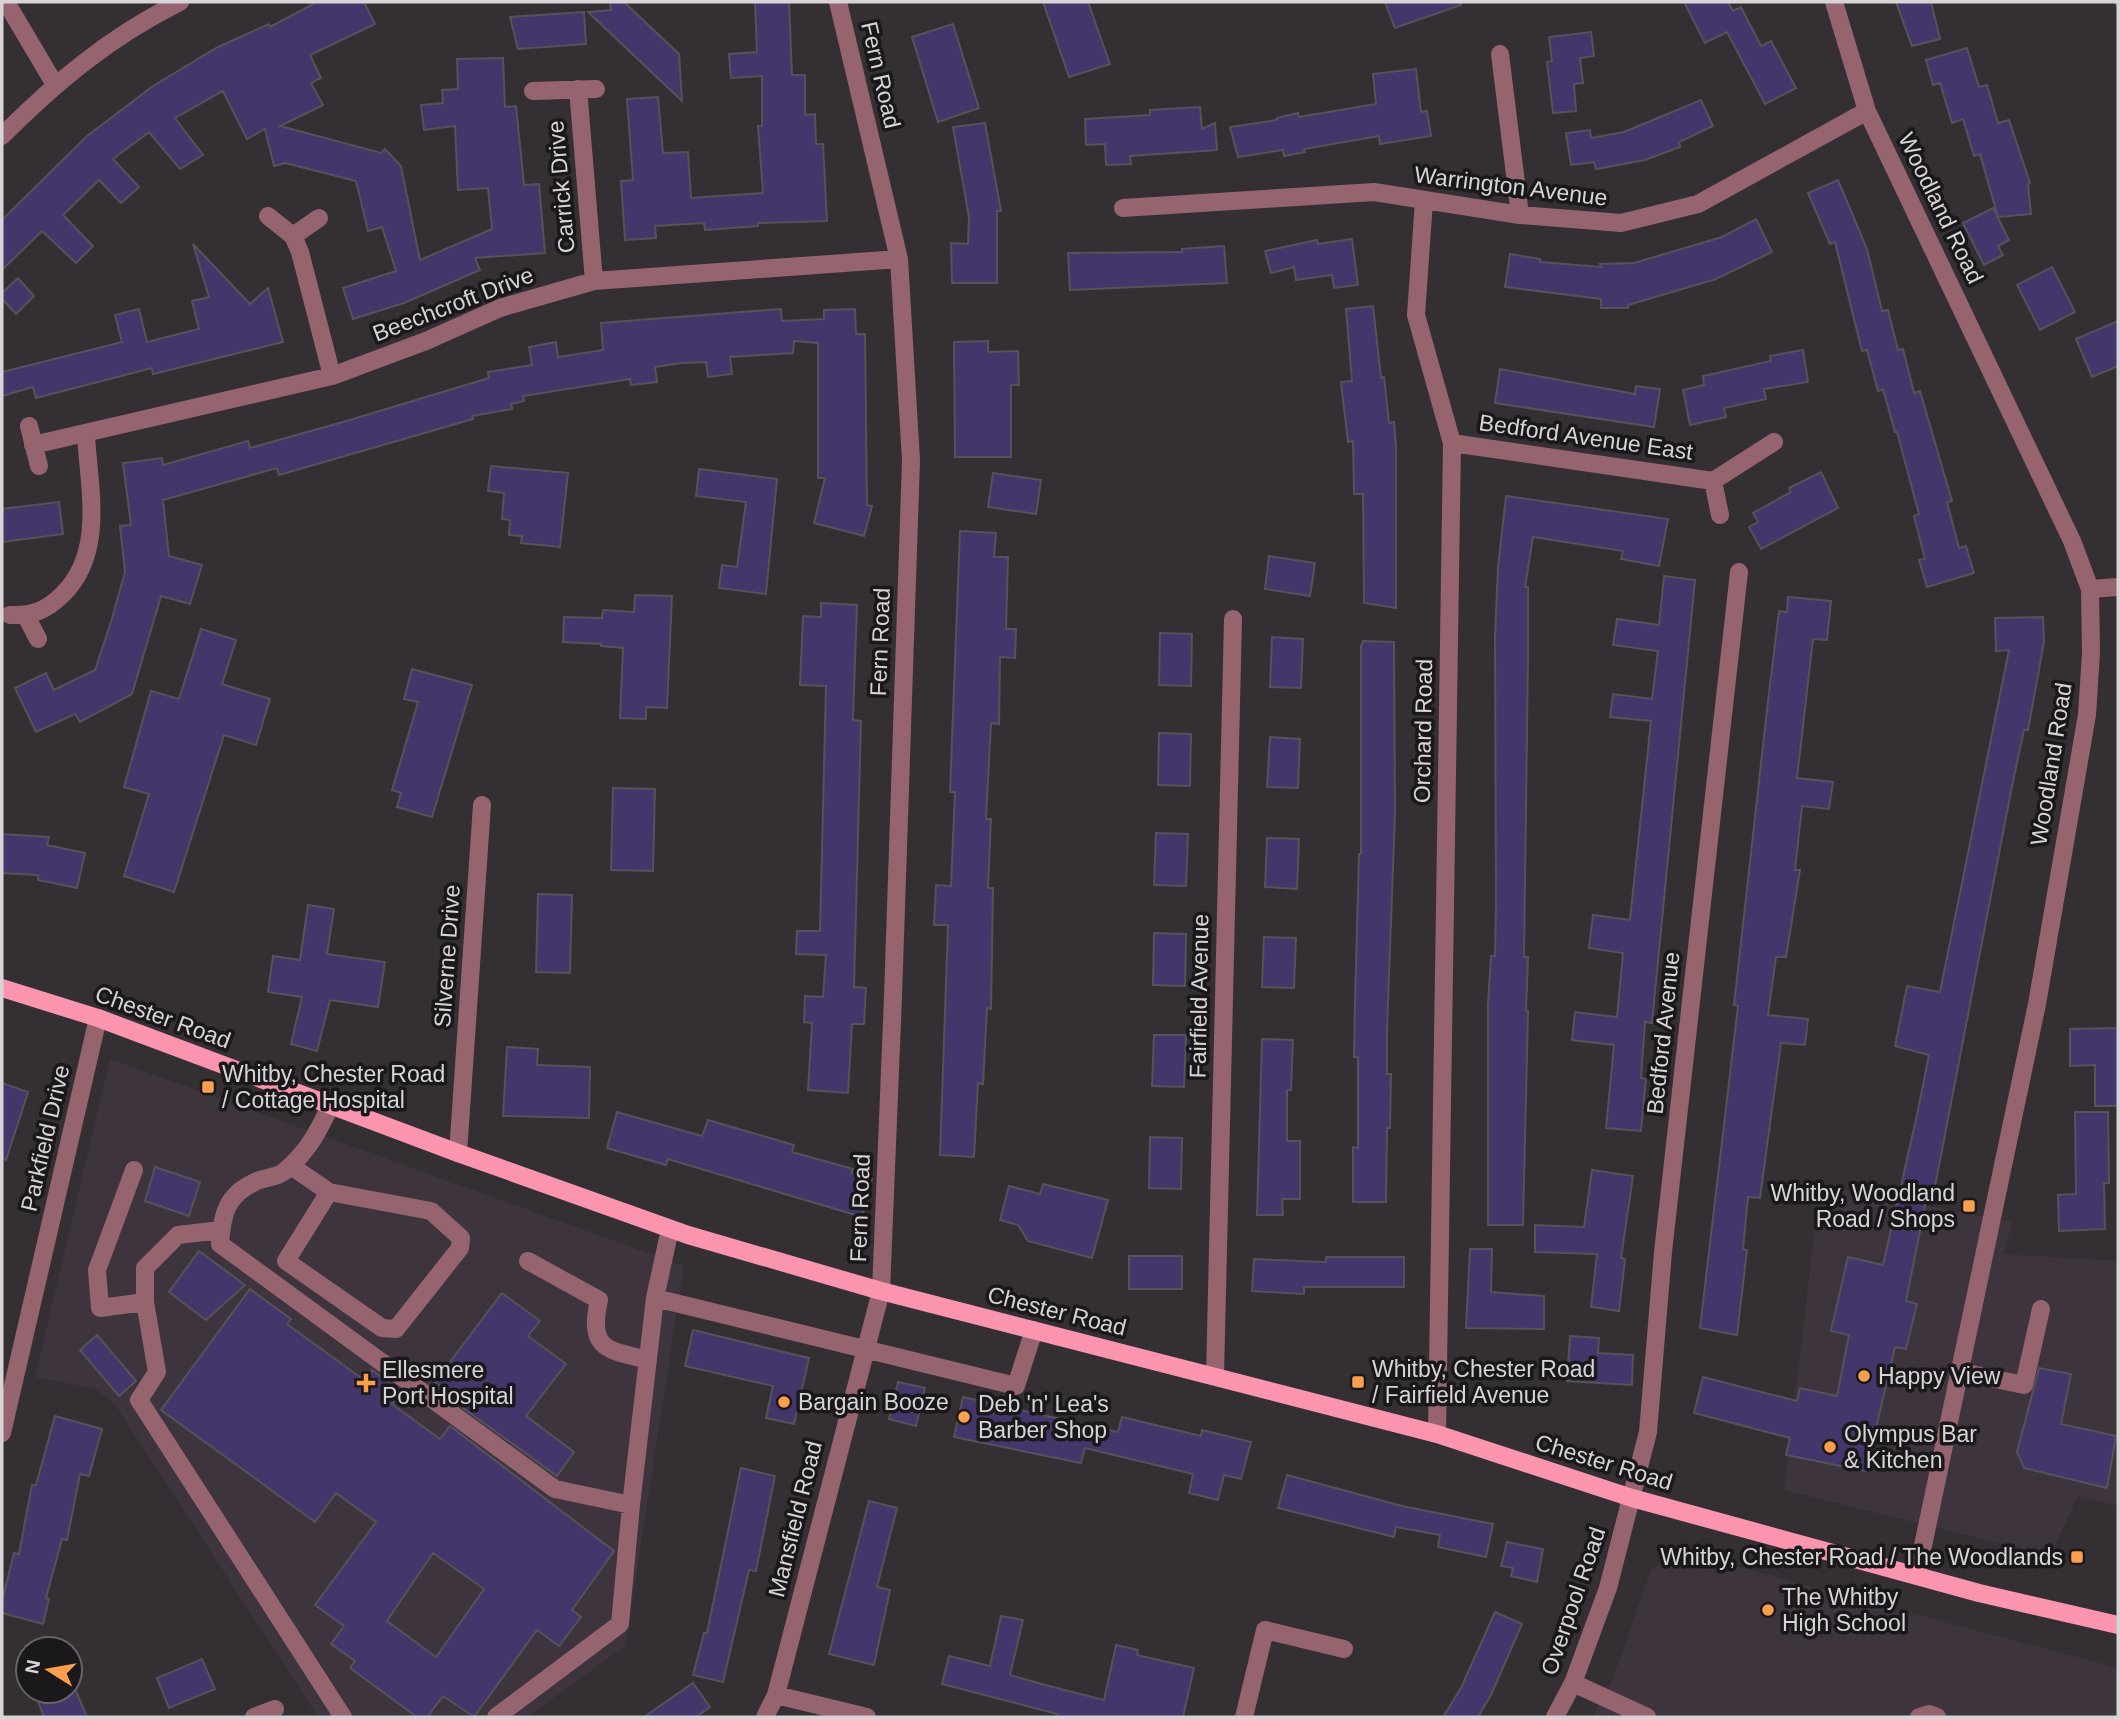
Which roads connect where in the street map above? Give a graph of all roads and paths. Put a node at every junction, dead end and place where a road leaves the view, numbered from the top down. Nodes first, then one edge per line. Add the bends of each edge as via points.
1 (6, 2) edge
2 (180, 2) edge
3 (838, 2) edge
4 (1834, 2) edge
5 (1500, 54) dead end
6 (54, 83) junction
7 (533, 91) dead end
8 (1867, 111) junction
9 (2, 136) edge
10 (1424, 201) junction
11 (1124, 208) dead end
12 (1520, 215) junction
13 (268, 216) dead end
14 (319, 218) dead end
15 (293, 236) junction
16 (899, 259) junction
17 (594, 281) junction
18 (332, 376) junction
19 (29, 426) dead end
20 (86, 435) junction
21 (1774, 442) dead end
22 (1452, 443) junction
23 (33, 445) junction
24 (38, 466) dead end
25 (1713, 481) junction
26 (1720, 514) dead end
27 (1739, 572) dead end
28 (2118, 587) edge
29 (2090, 589) junction
30 (1233, 619) dead end
31 (38, 639) dead end
32 (482, 805) dead end
33 (2, 988) edge
34 (98, 1017) junction
35 (331, 1105) junction
36 (458, 1153) junction
37 (291, 1166) junction
38 (134, 1170) dead end
39 (329, 1192) junction
40 (670, 1229) junction
41 (221, 1230) junction
42 (528, 1261) dead end
43 (881, 1291) junction
44 (655, 1298) junction
45 (145, 1303) junction
46 (2041, 1309) dead end
47 (1034, 1330) junction
48 (863, 1349) junction
49 (648, 1360) junction
50 (1962, 1371) junction
51 (1215, 1375) junction
52 (3, 1425) edge
53 (1437, 1434) junction
54 (1632, 1498) junction
55 (632, 1505) junction
56 (1917, 1574) junction
57 (2118, 1625) edge
58 (1343, 1649) dead end
59 (1573, 1683) junction
60 (776, 1695) junction
61 (275, 1709) dead end
62 (254, 1717) edge
63 (343, 1717) edge
64 (496, 1717) edge
65 (765, 1717) edge
66 (867, 1717) edge
67 (1244, 1717) edge
68 (1555, 1717) edge
69 (1647, 1717) edge
70 (1919, 1717) edge
71 (1937, 1717) edge

1 - 6 street
2 - 6 street via 149,17
3 - 16 street, Fern Road
4 - 8 street, Woodland Road
5 - 12 street
6 - 9 street
7 - 17 street, Carrick Drive via 587,89
8 - 12 street, Warrington Avenue via 1698,204 1621,223
8 - 29 street, Woodland Road via 2072,541
10 - 11 street, Warrington Avenue via 1374,192
10 - 12 street, Warrington Avenue
10 - 22 street, Orchard Road via 1416,315
13 - 15 street
14 - 15 street
15 - 18 street
16 - 17 street, Beechcroft Drive
16 - 43 street, Fern Road via 911,460
17 - 18 street, Beechcroft Drive via 500,308
18 - 20 street, Beechcroft Drive
19 - 23 street
20 - 23 street, Beechcroft Drive
20 - 31 street via 92,541 65,592 40,612 18,616
21 - 25 street, Bedford Avenue East
22 - 25 street, Bedford Avenue East
22 - 53 street, Orchard Road
23 - 24 street
25 - 26 street, Bedford Avenue East
27 - 54 street, Bedford Avenue via 1663,1252 1648,1432
28 - 29 street
29 - 50 street, Woodland Road via 2087,715 2037,1003
30 - 51 street, Fairfield Avenue
32 - 36 street, Silverne Drive
33 - 34 main road, Chester Road
34 - 35 main road, Chester Road
34 - 52 street, Parkfield Drive
35 - 36 main road, Chester Road
35 - 37 street via 310,1148
36 - 40 main road, Chester Road
37 - 39 street
37 - 41 street via 282,1174 254,1182 234,1198 222,1213
38 - 45 street via 97,1270 100,1308
39 - 39 street via 431,1211 461,1238 460,1248 396,1329 382,1328 286,1261
40 - 43 main road, Chester Road
40 - 44 street
41 - 45 street via 178,1235 145,1268
41 - 55 street via 220,1244 555,1489
42 - 49 street via 599,1300 597,1340 606,1350
43 - 47 main road, Chester Road
43 - 48 street, Mansfield Road
44 - 48 street
44 - 49 street
45 - 63 street via 157,1372 139,1400
46 - 50 street via 2025,1385
47 - 48 street via 1016,1386
47 - 51 main road, Chester Road
48 - 60 street, Mansfield Road
49 - 55 street
50 - 56 street, Woodland Road
51 - 53 main road, Chester Road
53 - 54 main road, Chester Road
54 - 56 main road, Chester Road
54 - 59 street, Overpool Road via 1608,1588
55 - 64 street via 620,1624
56 - 57 main road, Chester Road
58 - 67 street via 1265,1630
59 - 68 street, Overpool Road
59 - 69 street
60 - 65 street, Mansfield Road
60 - 66 street
61 - 62 street
70 - 71 street

